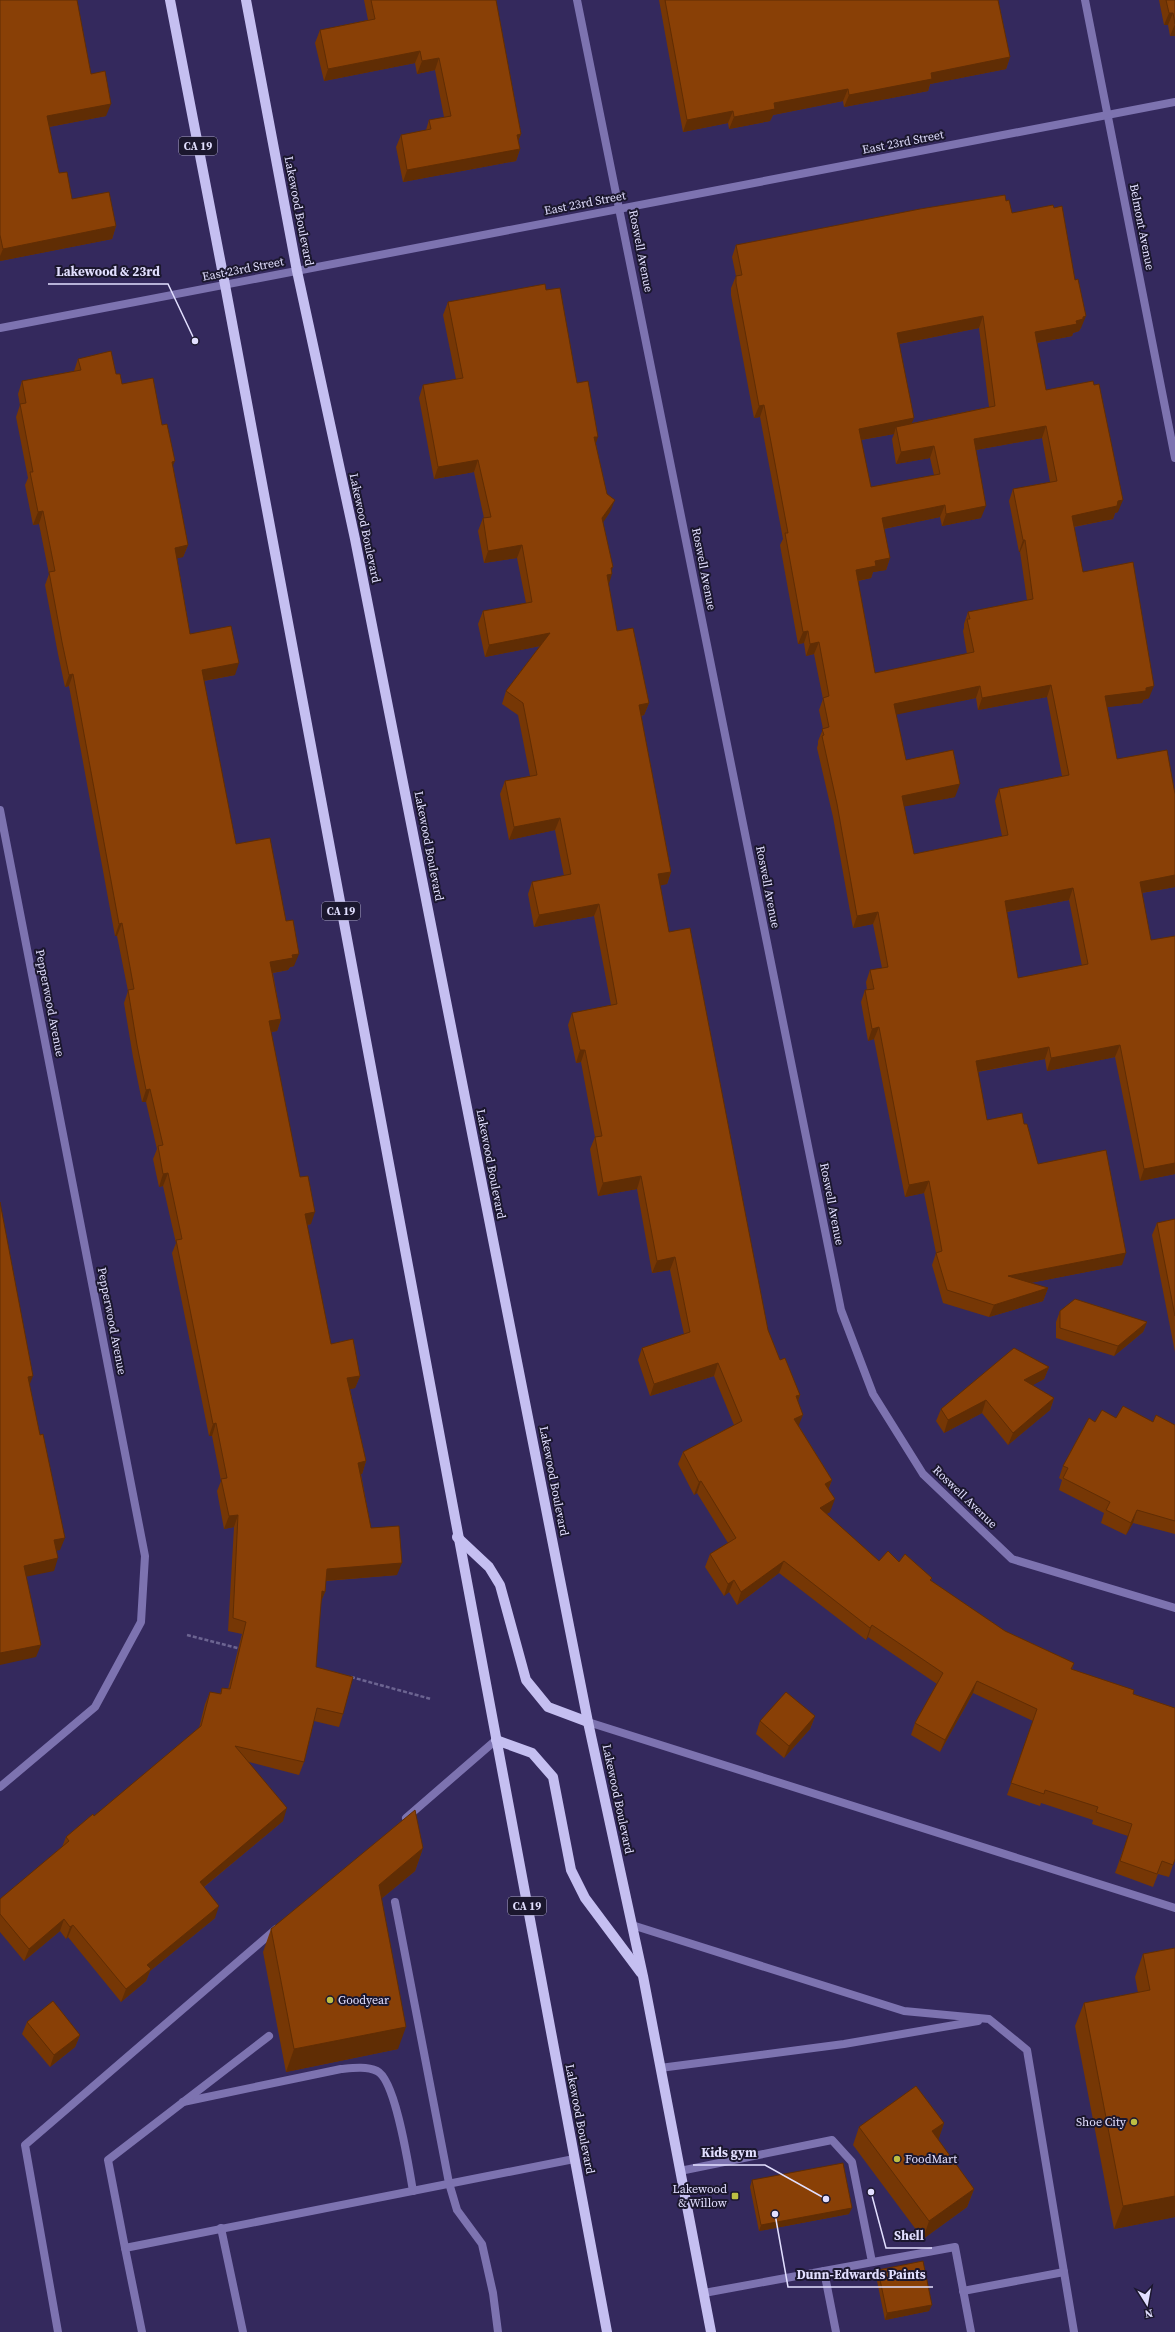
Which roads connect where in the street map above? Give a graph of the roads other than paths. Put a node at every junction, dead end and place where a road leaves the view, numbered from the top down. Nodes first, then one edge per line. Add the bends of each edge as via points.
1 (170, 0) edge
2 (246, 0) edge
3 (578, 0) edge
4 (1085, 0) edge
5 (1175, 102) edge
6 (1108, 115) junction
7 (620, 209) junction
8 (297, 271) junction
9 (226, 285) junction
10 (0, 328) edge
11 (1175, 458) edge
12 (0, 810) edge
13 (457, 1537) junction
14 (1175, 1608) edge
15 (588, 1722) junction
16 (496, 1740) junction
17 (0, 1787) edge
18 (400, 1823) edge
19 (395, 1902) edge
20 (1175, 1908) edge
21 (285, 1922) edge
22 (632, 1925) junction
23 (643, 1976) junction
24 (989, 2019) junction
25 (269, 2036) dead end
26 (660, 2068) junction
27 (183, 2102) junction
28 (574, 2159) junction
29 (680, 2171) junction
30 (449, 2183) junction
31 (413, 2191) junction
32 (221, 2228) junction
33 (125, 2248) junction
34 (872, 2262) junction
35 (824, 2271) junction
36 (1064, 2272) junction
37 (963, 2291) junction
38 (704, 2293) junction
39 (58, 2332) edge
40 (142, 2332) edge
41 (243, 2332) edge
42 (498, 2332) edge
43 (607, 2332) edge
44 (712, 2332) edge
45 (836, 2332) edge
46 (971, 2332) edge
47 (1074, 2332) edge

1 - 9 main road, Lakewood Boulevard / CA 19
2 - 8 main road, Lakewood Boulevard
3 - 7 street, Roswell Avenue
4 - 6 street, Belmont Avenue
5 - 6 street, East 23rd Street
6 - 7 street, East 23rd Street
6 - 11 street, Belmont Avenue
7 - 8 street, East 23rd Street
7 - 14 street, Roswell Avenue via 841,1310 873,1394 923,1474 1012,1559
8 - 9 street, East 23rd Street
8 - 15 main road, Lakewood Boulevard via 356,547
9 - 10 street, East 23rd Street
9 - 13 main road, Lakewood Boulevard / CA 19
12 - 17 street, Pepperwood Avenue via 145,1556 141,1622 95,1707
13 - 15 main road via 489,1567 500,1585 526,1680 548,1708
13 - 16 main road, Lakewood Boulevard / CA 19
15 - 20 street
15 - 22 main road, Lakewood Boulevard
16 - 18 street
16 - 23 main road via 532,1753 553,1777 571,1870 585,1898
16 - 28 main road, Lakewood Boulevard / CA 19
19 - 30 street
21 - 39 street via 24,2145
22 - 23 main road, Lakewood Boulevard
22 - 24 street via 904,2011
23 - 26 main road, Lakewood Boulevard
24 - 26 street via 844,2044
24 - 36 street via 1027,2050
25 - 27 street
26 - 29 main road, Lakewood Boulevard
27 - 31 street via 341,2069 365,2068 378,2071 386,2080 394,2102
27 - 33 street via 108,2160
28 - 30 street
28 - 43 main road, Lakewood Boulevard / CA 19
29 - 34 street via 832,2140 852,2162
29 - 38 main road, Lakewood Boulevard
30 - 31 street
30 - 42 street via 457,2210 482,2244 493,2293
31 - 32 street
32 - 33 street
32 - 41 street
33 - 40 street
34 - 35 street
34 - 37 street via 955,2248
35 - 38 street
35 - 45 street
36 - 37 street
36 - 47 street
37 - 46 street
38 - 44 main road, Lakewood Boulevard

